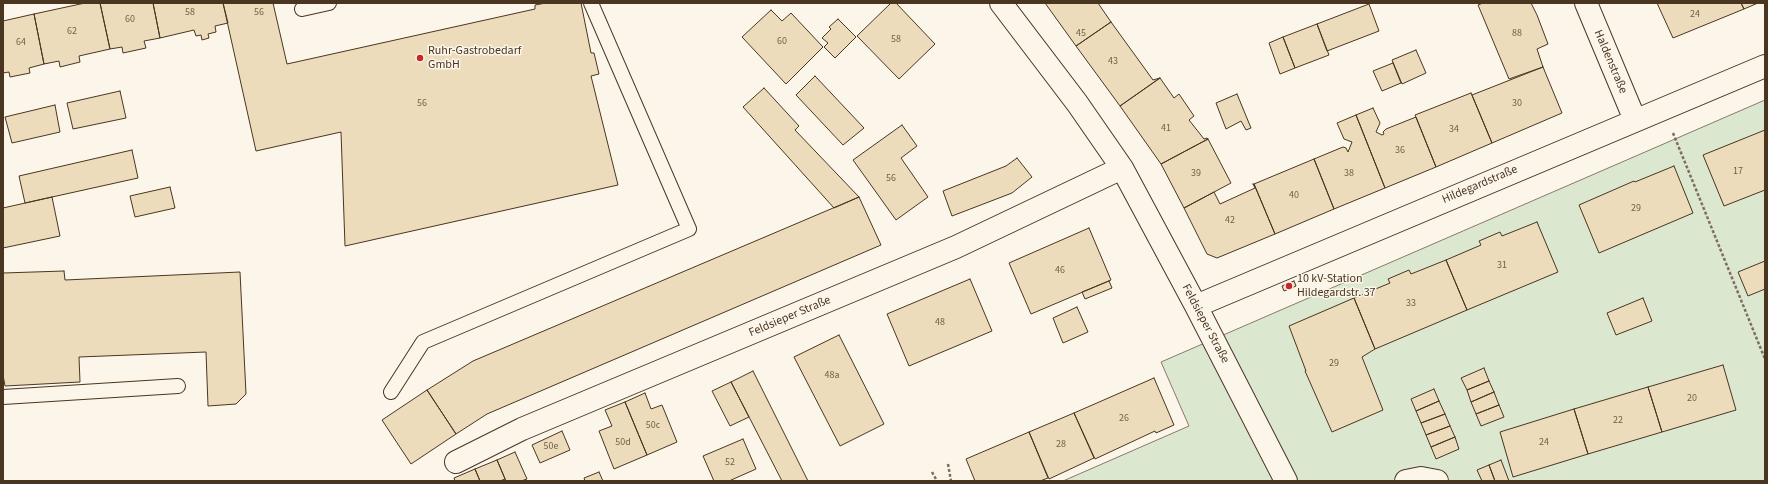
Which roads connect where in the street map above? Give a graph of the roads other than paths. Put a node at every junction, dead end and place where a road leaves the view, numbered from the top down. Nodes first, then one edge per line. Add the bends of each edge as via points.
1 (329, 3) edge
2 (591, 3) edge
3 (1001, 3) edge
4 (1586, 3) edge
5 (302, 9) dead end
6 (1765, 66) edge
7 (1635, 120) junction
8 (1122, 168) junction
9 (1196, 306) junction
10 (178, 386) dead end
11 (391, 392) dead end
12 (3, 397) edge
13 (456, 462) dead end
14 (1286, 481) edge
15 (1406, 481) edge
16 (1437, 481) edge

1 - 5 lane
2 - 11 lane via 689,229 423,342
3 - 8 street, Feldsieper Straße via 1073,97
4 - 7 street, Haldenstraße
6 - 7 street, Hildegardstraße
7 - 9 street, Hildegardstraße
8 - 9 street, Feldsieper Straße
8 - 13 street, Feldsieper Straße via 956,247 522,429
9 - 14 street, Feldsieper Straße
10 - 12 lane
15 - 16 street via 1421,478

